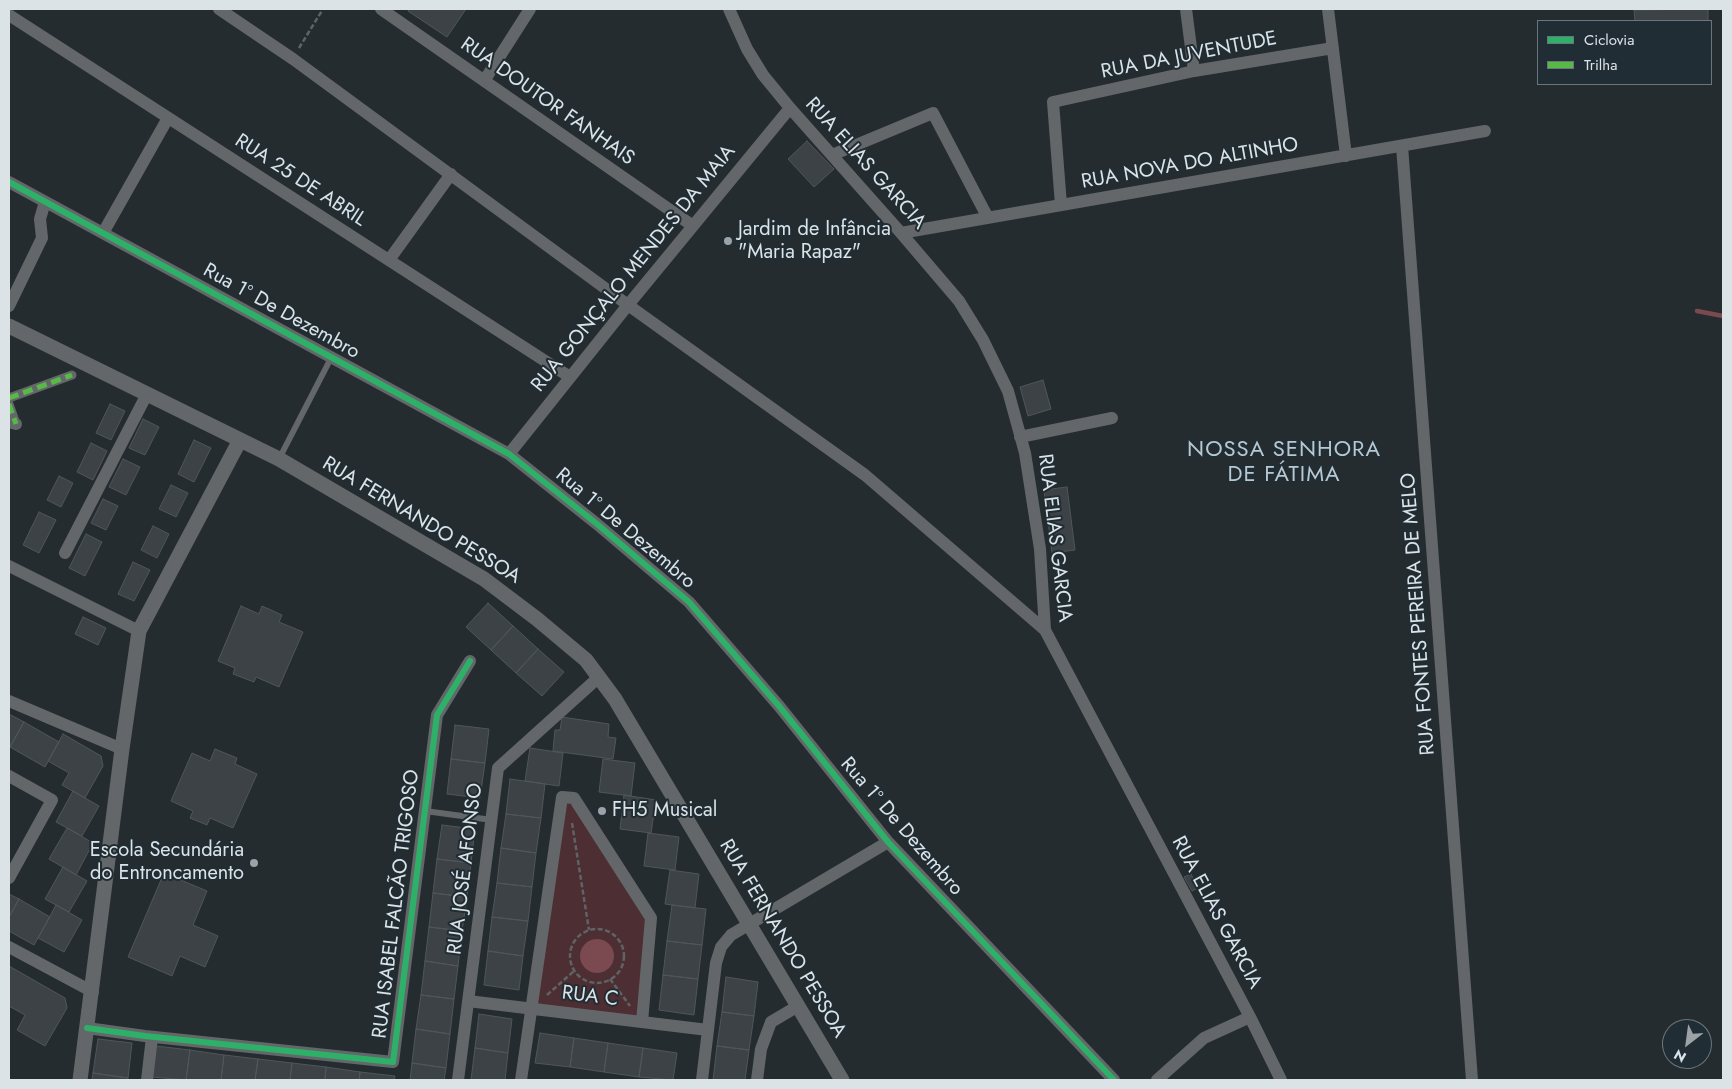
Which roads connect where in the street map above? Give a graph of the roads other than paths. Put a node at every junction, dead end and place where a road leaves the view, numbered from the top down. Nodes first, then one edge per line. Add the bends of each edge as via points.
1 (218, 9) edge
2 (381, 9) edge
3 (530, 9) edge
4 (729, 9) edge
5 (1186, 9) edge
6 (1328, 9) edge
7 (9, 15) edge
8 (1333, 48) junction
9 (1194, 71) junction
10 (484, 81) junction
11 (790, 108) junction
12 (168, 118) junction
13 (1485, 131) dead end
14 (1402, 146) junction
15 (832, 155) junction
16 (1346, 156) junction
17 (451, 174) junction
18 (9, 182) edge
19 (46, 202) junction
20 (1061, 205) junction
21 (988, 218) junction
22 (693, 226) junction
23 (104, 233) junction
24 (901, 233) junction
25 (389, 260) junction
26 (628, 305) junction
27 (9, 306) edge
28 (9, 326) edge
29 (332, 358) junction
30 (72, 374) dead end
31 (570, 377) junction
32 (147, 394) junction
33 (9, 398) edge
34 (9, 404) edge
35 (1112, 418) dead end
36 (12, 423) edge
37 (1020, 437) junction
38 (240, 440) junction
39 (509, 454) junction
40 (279, 459) junction
41 (65, 553) dead end
42 (9, 566) edge
43 (1045, 630) junction
44 (139, 631) junction
45 (470, 661) dead end
46 (599, 677) junction
47 (9, 701) edge
48 (122, 749) junction
49 (9, 776) edge
50 (425, 810) junction
51 (492, 820) junction
52 (888, 842) junction
53 (9, 878) edge
54 (749, 924) junction
55 (9, 947) edge
56 (92, 992) junction
57 (468, 1001) junction
58 (798, 1006) junction
59 (532, 1009) junction
60 (1250, 1017) junction
61 (642, 1022) junction
62 (87, 1028) junction
63 (708, 1030) junction
64 (152, 1037) junction
65 (758, 1074) edge
66 (80, 1080) edge
67 (147, 1080) edge
68 (458, 1080) edge
69 (526, 1080) edge
70 (702, 1080) edge
71 (766, 1080) edge
72 (842, 1080) edge
73 (1114, 1080) edge
74 (1157, 1080) edge
75 (1281, 1080) edge
76 (1472, 1080) edge

1 - 17 street via 293,59
2 - 10 street, RUA DOUTOR FANHAIS
3 - 10 street
4 - 11 street, RUA ELIAS GARCIA via 747,49
5 - 9 street
6 - 8 street
7 - 12 street, RUA 25 DE ABRIL
8 - 9 street, RUA DA JUVENTUDE
8 - 16 street
9 - 20 street, RUA DA JUVENTUDE via 1053,102
10 - 22 street, RUA DOUTOR FANHAIS
11 - 15 street, RUA ELIAS GARCIA
11 - 22 street, RUA GONÇALO MENDES DA MAIA
12 - 23 street
12 - 25 street, RUA 25 DE ABRIL
13 - 14 street, RUA NOVA DO ALTINHO
14 - 16 street, RUA NOVA DO ALTINHO
14 - 76 street, RUA FONTES PEREIRA DE MELO
15 - 21 street via 933,113
15 - 24 street, RUA ELIAS GARCIA
16 - 20 street, RUA NOVA DO ALTINHO
17 - 25 street
17 - 26 street
18 - 19 street, Rua 1º De Dezembro
19 - 23 street, Rua 1º De Dezembro
19 - 27 street via 40,219 42,238
20 - 21 street, RUA NOVA DO ALTINHO
21 - 24 street, RUA NOVA DO ALTINHO
22 - 26 street, RUA GONÇALO MENDES DA MAIA
23 - 29 street, Rua 1º De Dezembro
24 - 37 street, RUA ELIAS GARCIA via 959,301 983,340 1008,391
25 - 31 street, RUA 25 DE ABRIL
26 - 31 street, RUA GONÇALO MENDES DA MAIA
26 - 43 street via 865,476
28 - 32 street, RUA FERNANDO PESSOA
29 - 39 street, Rua 1º De Dezembro
29 - 40 lane
30 - 33 street
31 - 39 street, RUA GONÇALO MENDES DA MAIA
32 - 38 street, RUA FERNANDO PESSOA
32 - 41 street
34 - 36 street
35 - 37 street
37 - 43 street, RUA ELIAS GARCIA via 1040,549
38 - 40 street, RUA FERNANDO PESSOA
38 - 44 street
39 - 52 street, Rua 1º De Dezembro via 689,602 779,706
40 - 46 street, RUA FERNANDO PESSOA via 484,579 586,660
42 - 44 street
43 - 60 street, RUA ELIAS GARCIA
44 - 48 street
45 - 50 street, RUA ISABEL FALCÃO TRIGOSO via 437,715
46 - 51 street, RUA JOSÉ AFONSO via 498,768
46 - 54 street, RUA FERNANDO PESSOA
47 - 48 street
48 - 56 street
49 - 53 street via 52,800
50 - 51 lane
50 - 64 street, RUA ISABEL FALCÃO TRIGOSO via 393,1062
51 - 57 street, RUA JOSÉ AFONSO
52 - 54 street
52 - 73 street, Rua 1º De Dezembro
54 - 58 street, RUA FERNANDO PESSOA
54 - 63 street via 731,935 722,947 716,964
55 - 56 street
56 - 62 street
57 - 59 street, RUA C
57 - 68 street, RUA JOSÉ AFONSO
58 - 65 street via 771,1022 761,1050
58 - 72 street, RUA FERNANDO PESSOA
59 - 61 street, RUA C
59 - 61 street via 562,797 574,798 651,918
59 - 69 street
60 - 74 street via 1204,1038
60 - 75 street, RUA ELIAS GARCIA
61 - 63 street, RUA C
62 - 64 street, RUA ISABEL FALCÃO TRIGOSO
62 - 66 street
63 - 70 street
64 - 67 street
65 - 71 street

